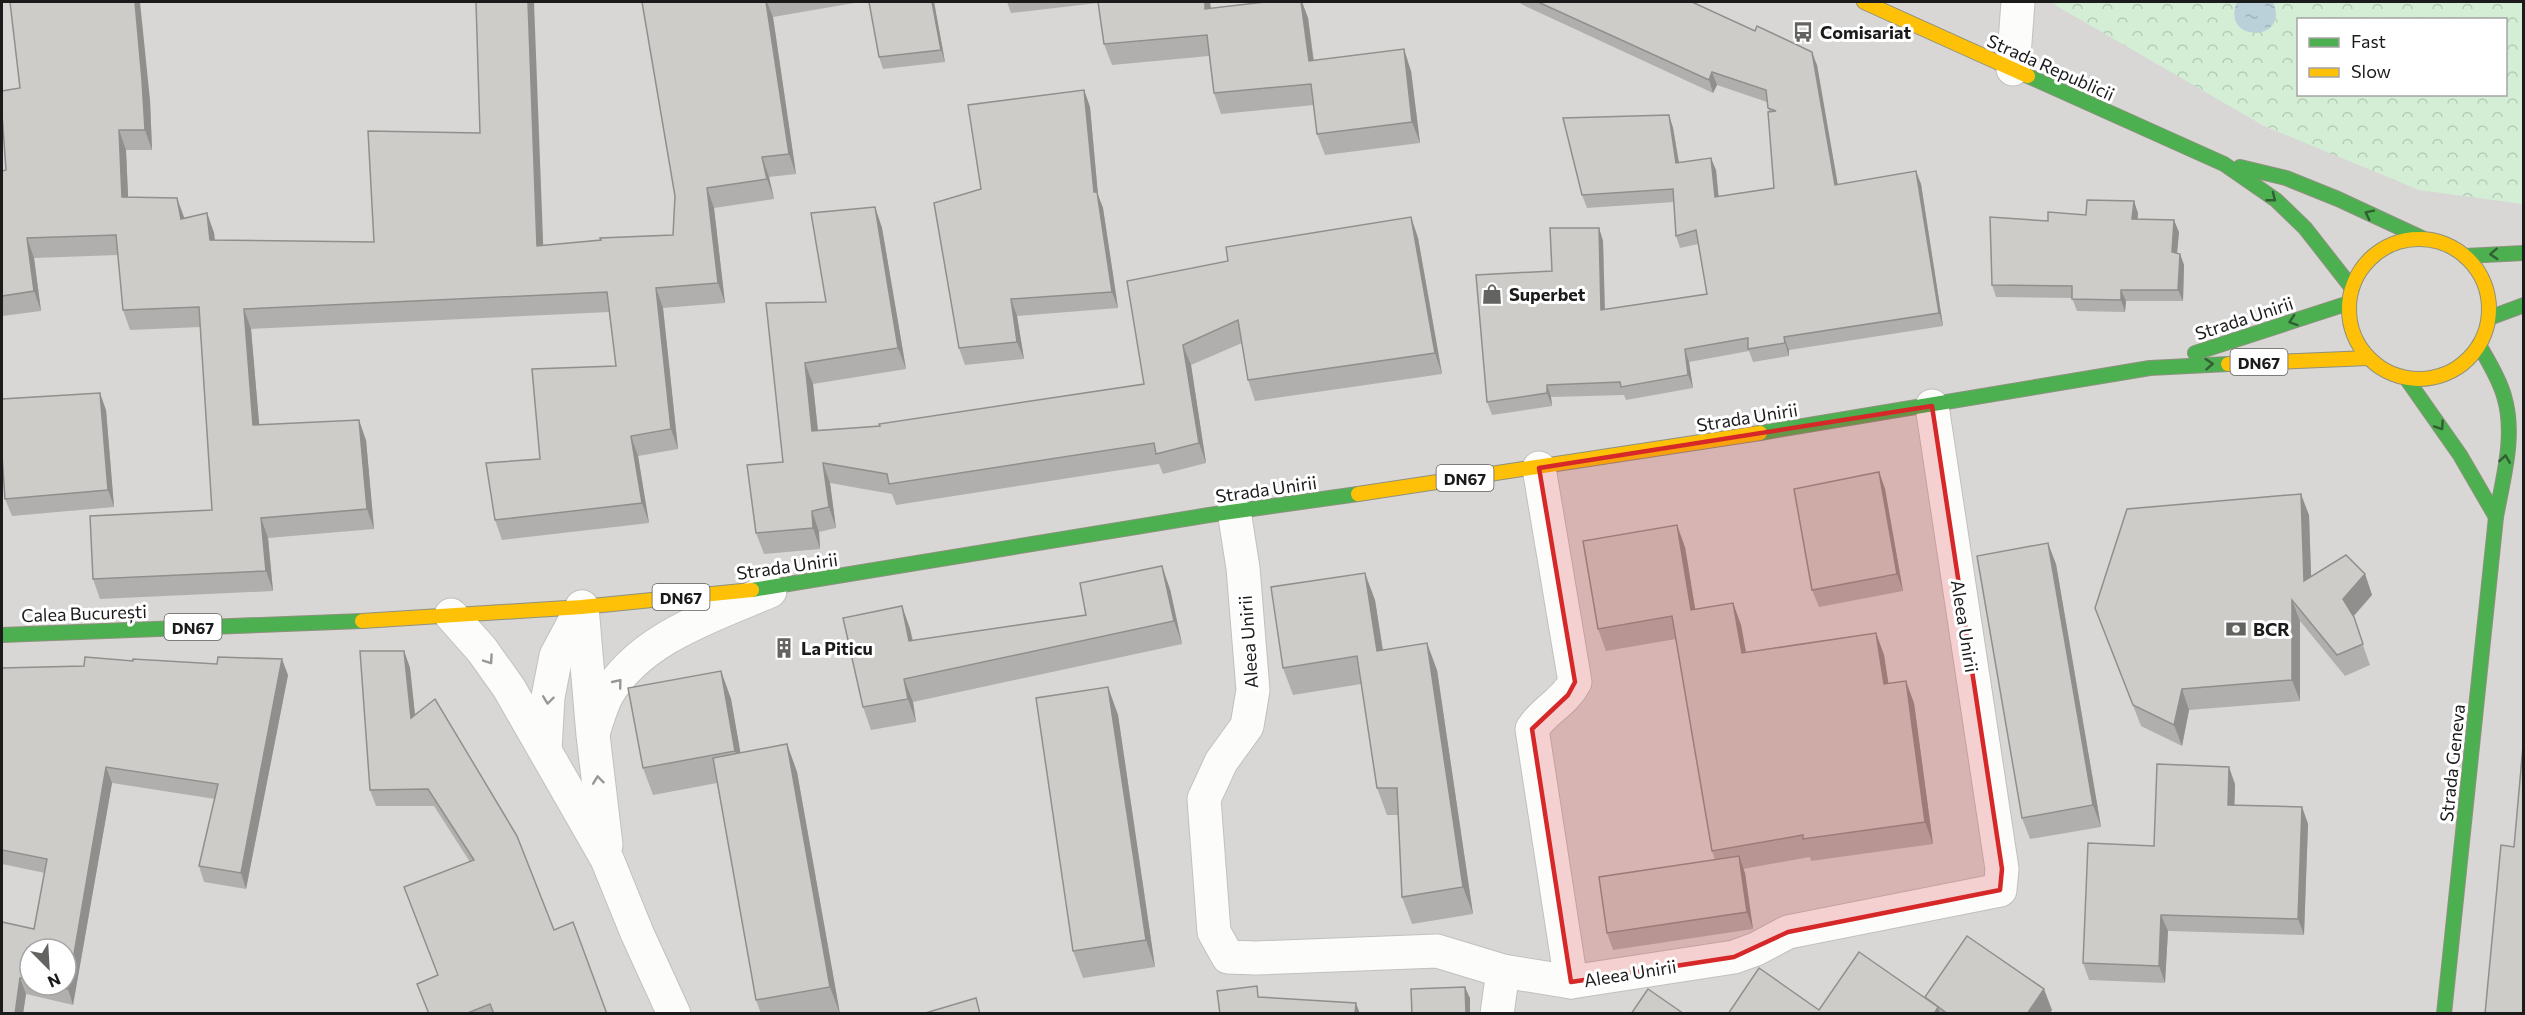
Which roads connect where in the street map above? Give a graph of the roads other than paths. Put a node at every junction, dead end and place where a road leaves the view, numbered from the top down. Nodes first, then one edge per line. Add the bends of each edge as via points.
1 (1864, 2) edge
2 (2018, 2) edge
3 (2013, 69) junction
4 (2224, 164) junction
5 (2422, 238) junction
6 (2523, 253) edge
7 (2465, 256) junction
8 (2352, 288) junction
9 (2349, 303) junction
10 (2523, 305) edge
11 (2488, 318) junction
12 (2479, 345) junction
13 (2368, 358) junction
14 (2150, 368) junction
15 (2406, 378) junction
16 (1932, 406) junction
17 (1539, 468) junction
18 (1234, 511) junction
19 (2496, 517) junction
20 (779, 587) junction
21 (582, 607) junction
22 (451, 615) junction
23 (384, 620) joint
24 (2, 635) edge
25 (592, 735) junction
26 (544, 749) junction
27 (607, 859) junction
28 (1503, 971) junction
29 (1571, 982) junction
30 (674, 1014) edge
31 (1497, 1014) edge
32 (2444, 1014) edge

1 - 3 main road, Strada Republicii
2 - 3 street
3 - 4 main road, Strada Republicii
5 -> 4 main road, Strada Republicii via 2286,178
4 -> 8 main road, Strada Republicii via 2276,200 2298,221
5 - 7 main road via 2445,244
5 - 8 main road via 2399,241 2379,251 2362,267
6 -> 7 main road
7 - 11 main road via 2480,273 2488,295
8 - 9 main road
9 - 13 main road via 2350,323
9 -> 14 main road, Strada Unirii / DN67
10 - 11 main road
11 - 12 main road
12 - 15 main road via 2466,361 2448,372 2428,379
19 -> 12 main road, Strada Geneva via 2508,420 2504,396
14 -> 13 main road, Strada Unirii / DN67
13 - 15 main road via 2386,371
14 - 16 main road, Strada Unirii / DN67
15 -> 19 main road via 2460,455
16 - 17 main road, Strada Unirii / DN67
16 - 29 street, Aleea Unirii via 2002,869 2000,890 1788,932 1734,957
17 - 18 main road, Strada Unirii / DN67
17 - 29 street via 1575,682 1568,695 1540,716 1532,729
18 - 20 main road, Strada Unirii / DN67
18 - 28 street, Aleea Unirii via 1253,690 1247,726 1221,762 1204,799 1214,932 1228,957 1437,951
19 - 32 main road, Strada Geneva
20 - 21 main road, Strada Unirii / DN67
25 -> 20 street via 607,695 640,658 693,624
21 - 22 main road, Strada Unirii / DN67
21 - 25 street
21 -> 26 street via 556,656
22 - 23 main road, Strada Unirii / DN67
22 -> 26 street via 509,688
23 - 24 main road, Calea București / DN67
27 -> 25 street
26 - 27 street
27 - 30 street
28 - 29 street, Aleea Unirii
28 - 31 street

